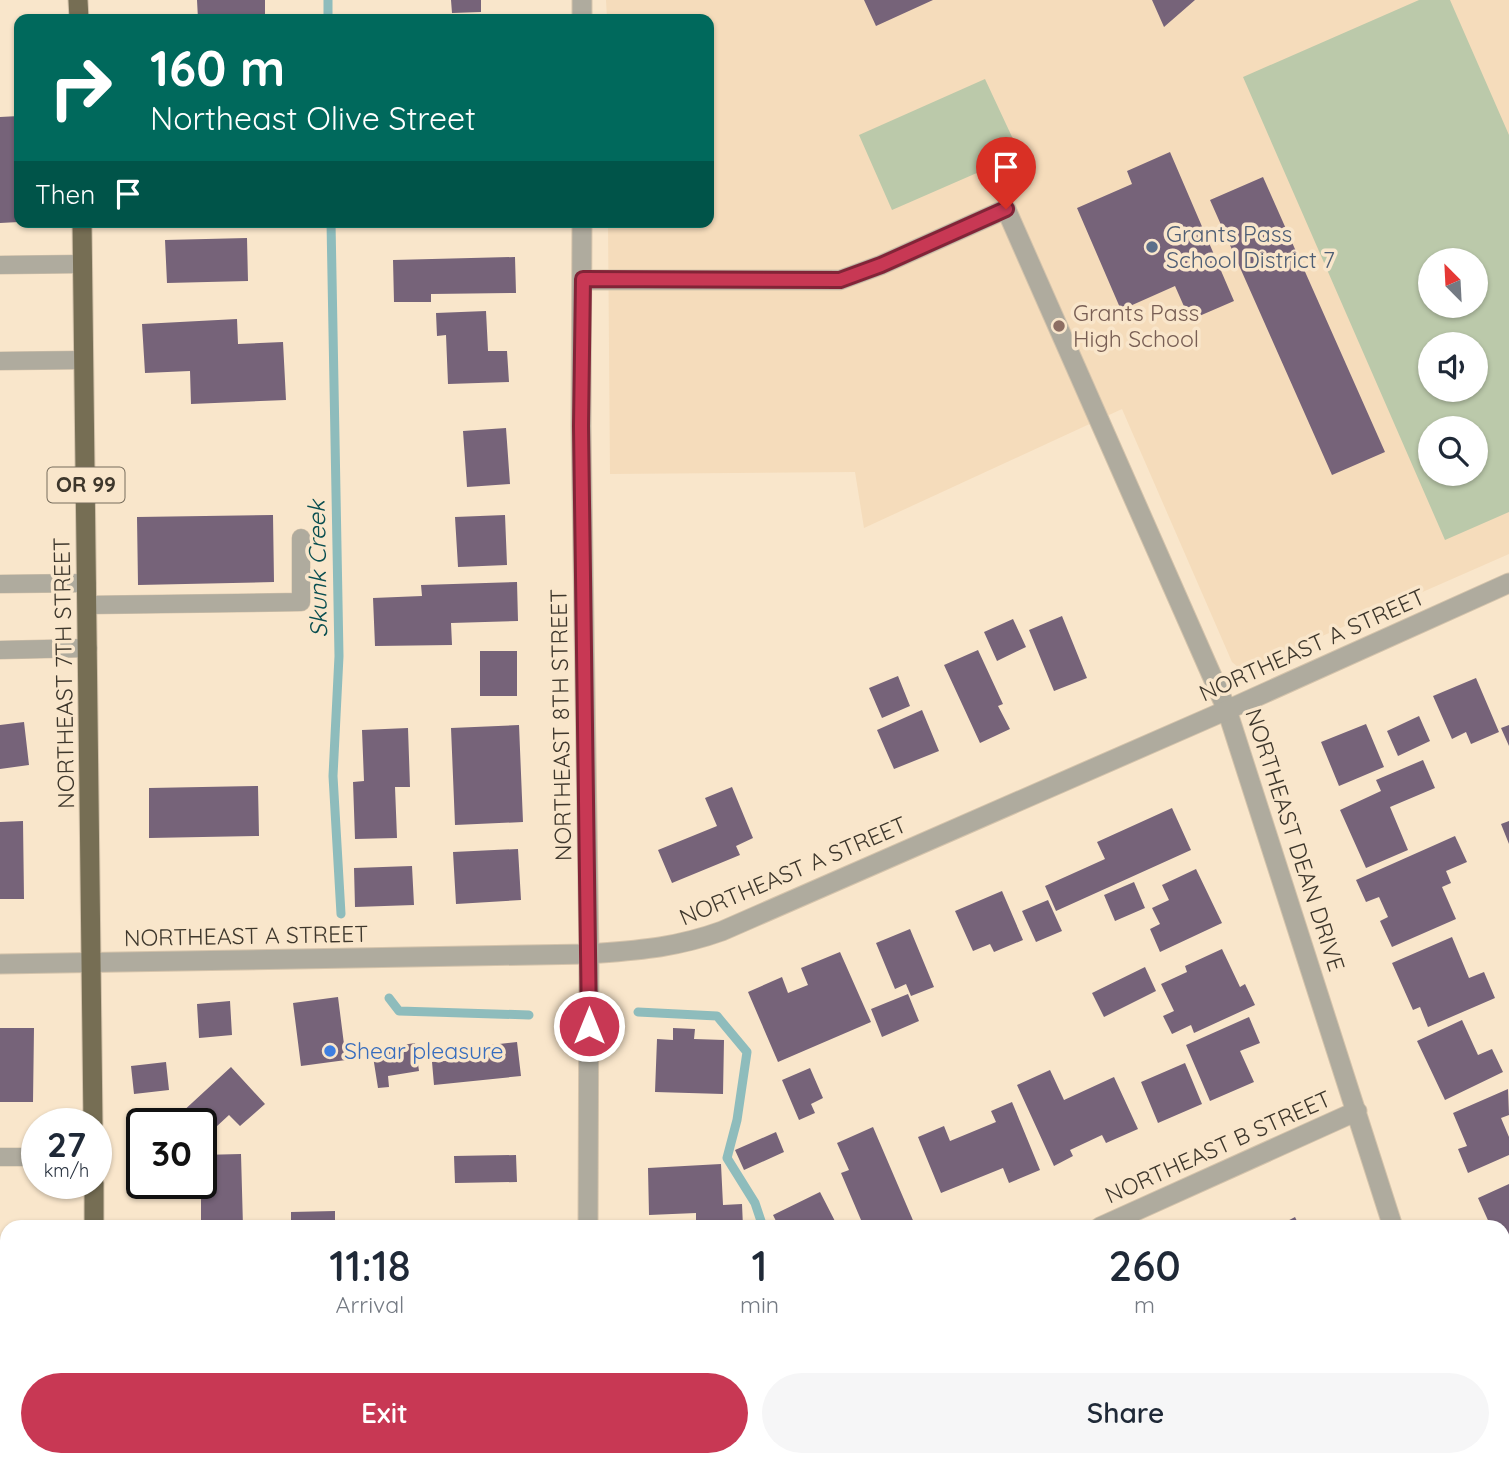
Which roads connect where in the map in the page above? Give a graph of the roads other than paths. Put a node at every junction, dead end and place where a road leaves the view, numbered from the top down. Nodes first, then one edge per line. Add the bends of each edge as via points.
1 (82, 228) edge
2 (582, 228) edge
3 (82, 264) junction
4 (0, 265) edge
5 (583, 279) junction
6 (84, 360) junction
7 (0, 361) edge
8 (300, 538) dead end
9 (87, 583) junction
10 (1509, 583) edge
11 (0, 584) edge
12 (87, 605) junction
13 (88, 648) junction
14 (0, 650) edge
15 (1227, 710) junction
16 (589, 954) junction
17 (93, 963) junction
18 (0, 964) edge
19 (93, 1108) edge
20 (1357, 1111) junction
21 (0, 1157) edge
22 (21, 1157) edge
23 (94, 1199) edge
24 (94, 1220) edge
25 (588, 1220) edge
26 (1116, 1220) edge
27 (1391, 1220) edge

1 - 3 highway, NORTHEAST 7TH STREET / OR 99
2 - 5 street, NORTHEAST 8TH STREET
3 - 4 lane
3 - 6 highway, NORTHEAST 7TH STREET / OR 99
5 - 15 street, NORTHEAST DEAN DRIVE via 840,280 1006,209
5 - 16 street, NORTHEAST 8TH STREET
6 - 7 lane
6 - 9 highway, NORTHEAST 7TH STREET / OR 99
8 - 12 lane via 302,602
9 - 11 lane
9 - 12 highway, NORTHEAST 7TH STREET / OR 99
10 - 15 street, NORTHEAST A STREET
12 - 13 highway, NORTHEAST 7TH STREET / OR 99
13 - 14 lane
13 - 17 highway, NORTHEAST 7TH STREET / OR 99
15 - 16 street, NORTHEAST A STREET via 722,931 658,949
15 - 20 street, NORTHEAST DEAN DRIVE
16 - 17 street, NORTHEAST A STREET
16 - 25 street, NORTHEAST 8TH STREET
17 - 18 street, NORTHEAST A STREET
17 - 19 highway, NORTHEAST 7TH STREET / OR 99
20 - 26 street, NORTHEAST B STREET
20 - 27 street, NORTHEAST DEAN DRIVE
21 - 22 lane
23 - 24 highway

